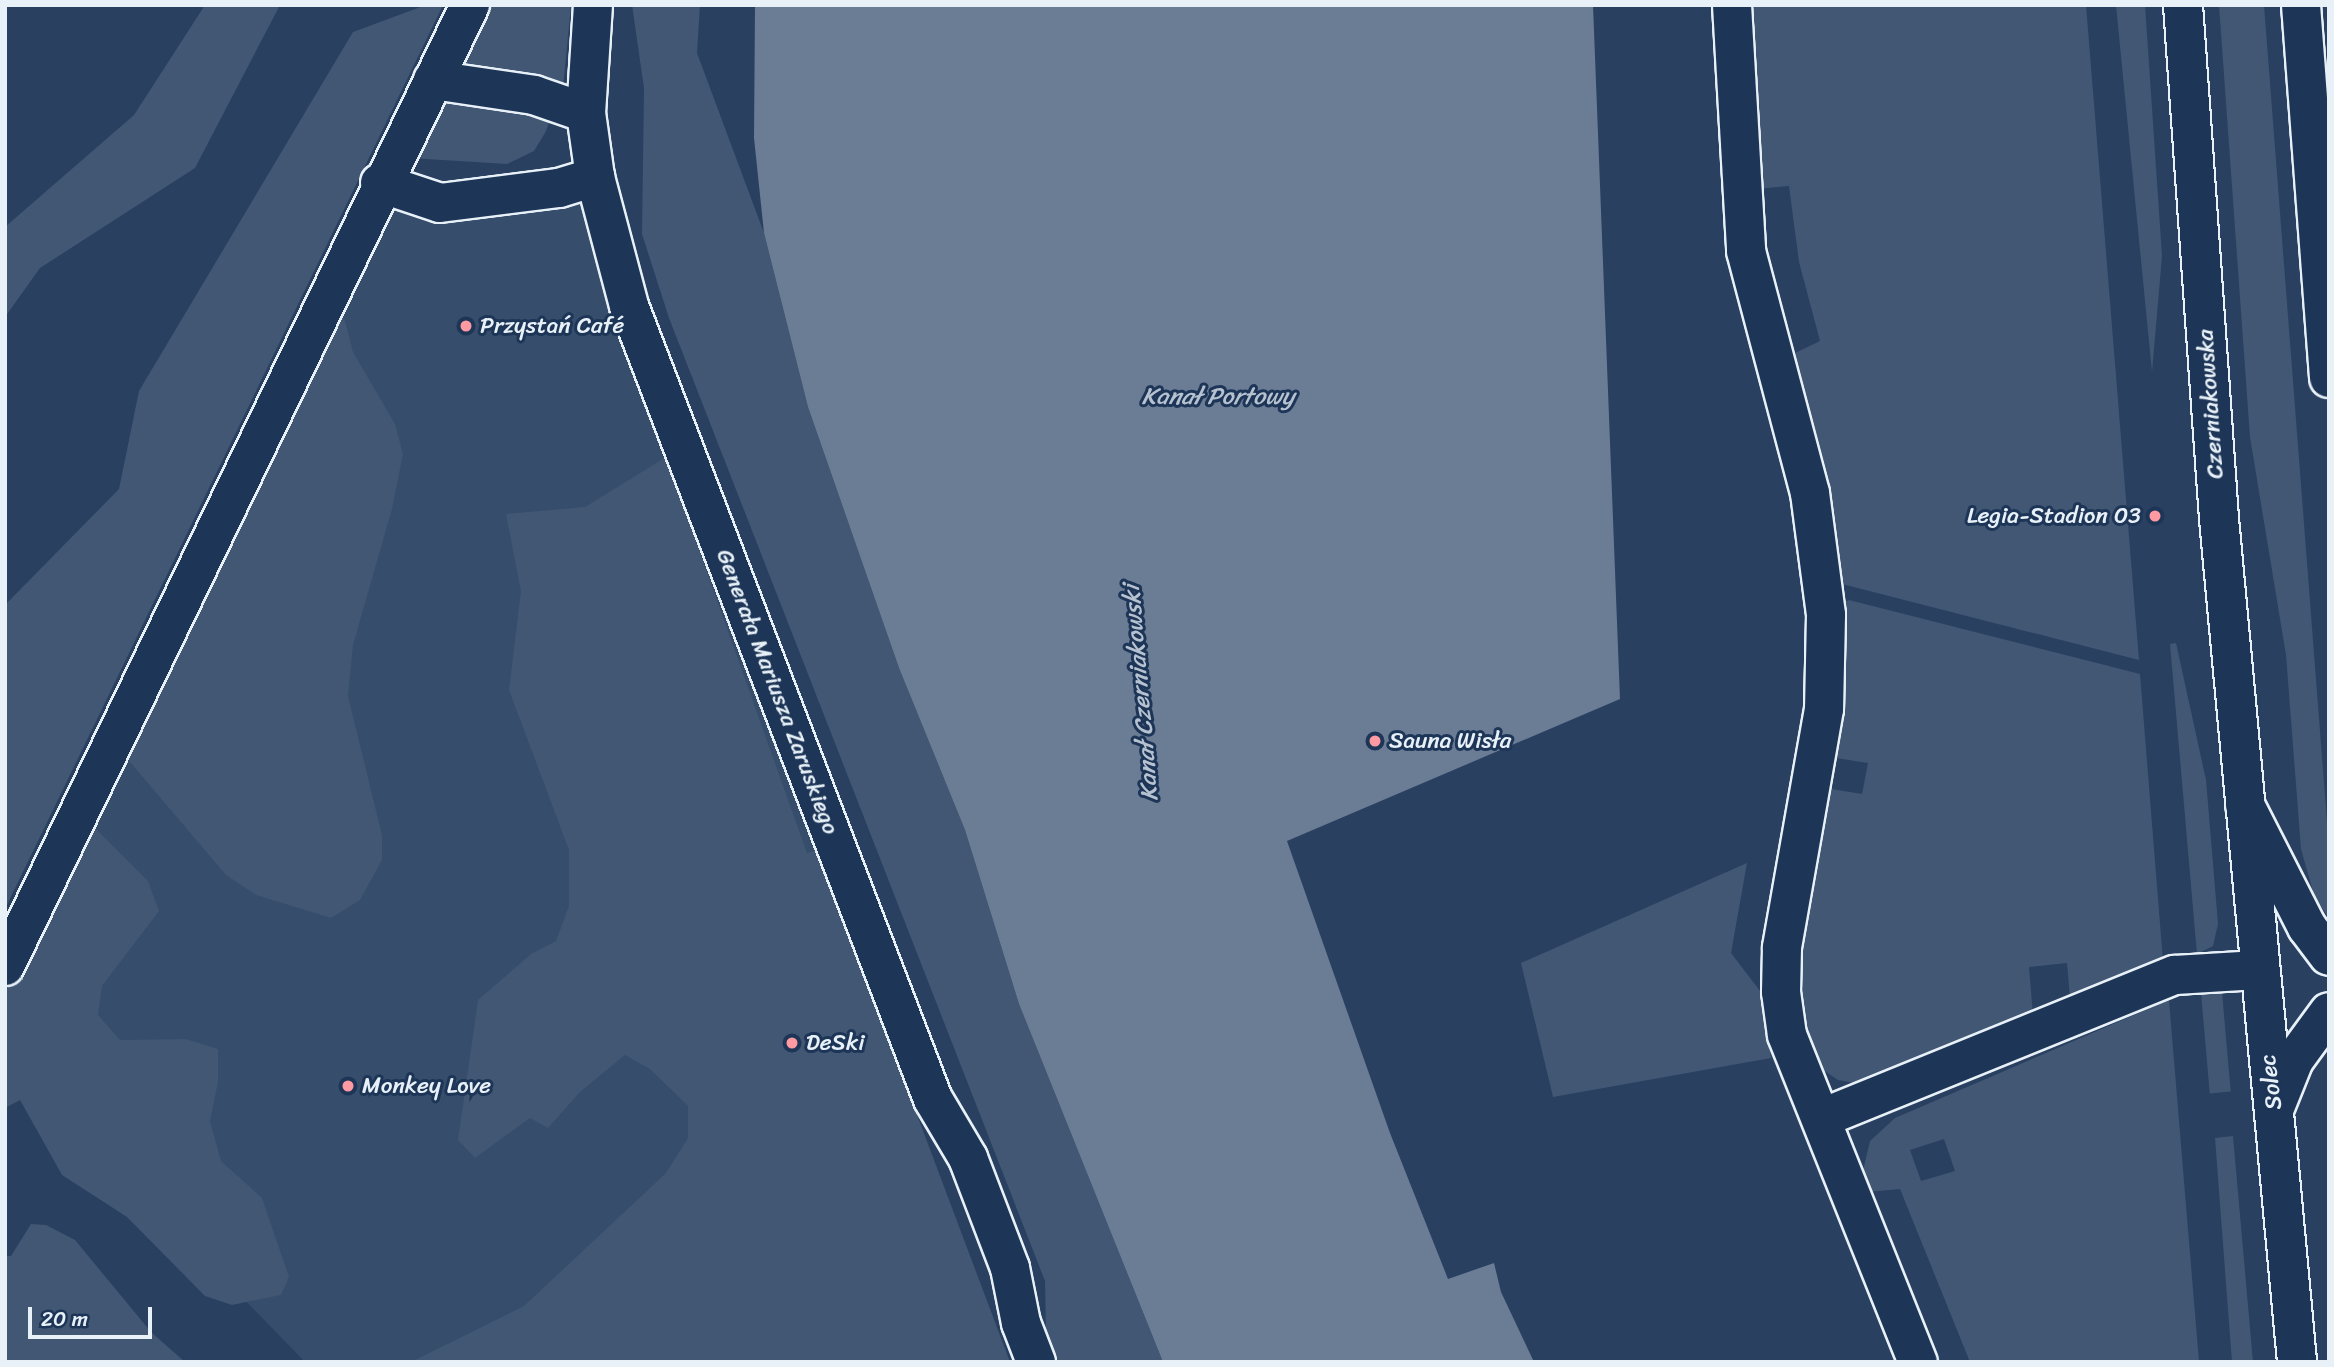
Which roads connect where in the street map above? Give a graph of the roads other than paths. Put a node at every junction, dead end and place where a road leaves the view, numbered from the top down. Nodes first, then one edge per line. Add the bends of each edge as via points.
1 (470, 5) edge
2 (593, 5) edge
3 (1732, 5) edge
4 (2183, 5) edge
5 (2301, 5) edge
6 (433, 80) junction
7 (586, 113) junction
8 (595, 177) junction
9 (380, 183) junction
10 (2329, 378) edge
11 (2244, 803) junction
12 (2329, 957) edge
13 (5, 966) edge
14 (2258, 970) junction
15 (2329, 1012) edge
16 (2274, 1110) junction
17 (1822, 1118) junction
18 (1036, 1362) edge
19 (1917, 1362) edge
20 (2297, 1362) edge

1 - 6 main road
2 - 7 main road, Generała Mariusza Zaruskiego
3 - 17 main road via 1746,251 1810,493 1824,577 1824,709 1782,948 1780,992 1787,1035
4 - 11 main road, Czerniakowska
5 - 10 main road
6 - 7 main road via 534,95
6 - 9 main road
7 - 8 main road, Generała Mariusza Zaruskiego
8 - 9 main road via 559,188 440,203
8 - 18 main road, Generała Mariusza Zaruskiego via 629,306 933,1099 968,1158 1010,1268 1021,1323
9 - 13 main road
11 - 12 main road via 2307,927
11 - 14 main road, Solec
14 - 16 main road, Solec
14 - 17 main road via 2175,975
15 - 16 main road via 2294,1060
16 - 20 main road, Solec
17 - 19 main road

